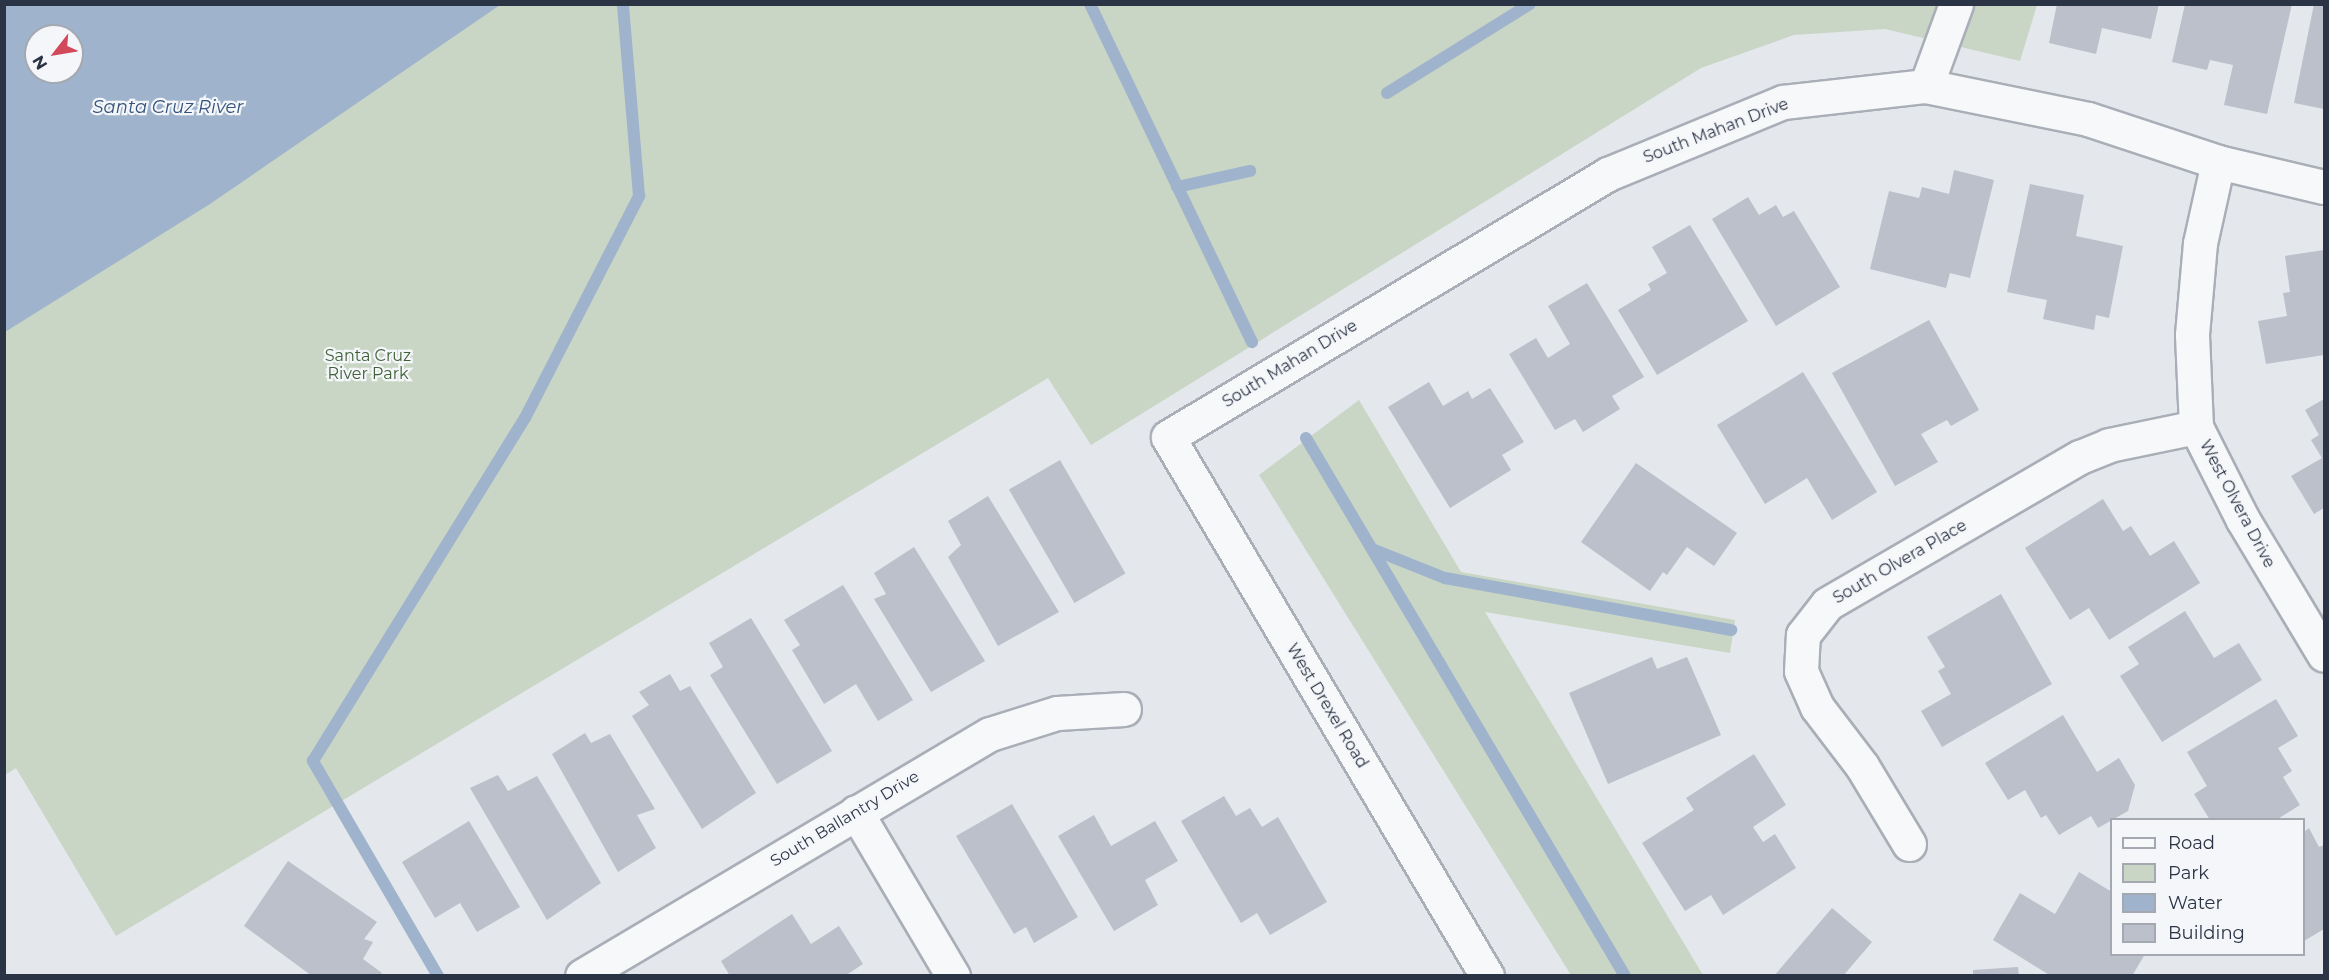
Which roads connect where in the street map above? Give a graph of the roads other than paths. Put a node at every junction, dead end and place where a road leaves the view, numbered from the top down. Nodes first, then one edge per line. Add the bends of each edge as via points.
1 (1956, 4) edge
2 (1926, 86) junction
3 (2218, 162) junction
4 (2325, 187) edge
5 (2196, 427) junction
6 (1168, 437) joint
7 (2325, 655) edge
8 (1124, 709) dead end
9 (856, 812) junction
10 (1909, 844) dead end
11 (582, 975) edge
12 (953, 975) edge
13 (1487, 975) edge

1 - 2 street
2 - 3 street, South Mahan Drive via 2088,119
2 - 6 street, South Mahan Drive via 1783,102 1608,174
3 - 4 street, South Mahan Drive
3 - 5 street, West Olvera Drive via 2200,243 2192,335
5 - 7 street, West Olvera Drive via 2243,520
5 - 10 street, South Olvera Place via 2109,446 2080,457 1827,604 1803,635 1801,671 1817,707 1862,766
6 - 13 street, West Drexel Road
8 - 9 street, South Ballantry Drive via 1057,713 1023,721 990,734
9 - 11 street, South Ballantry Drive
9 - 12 street

